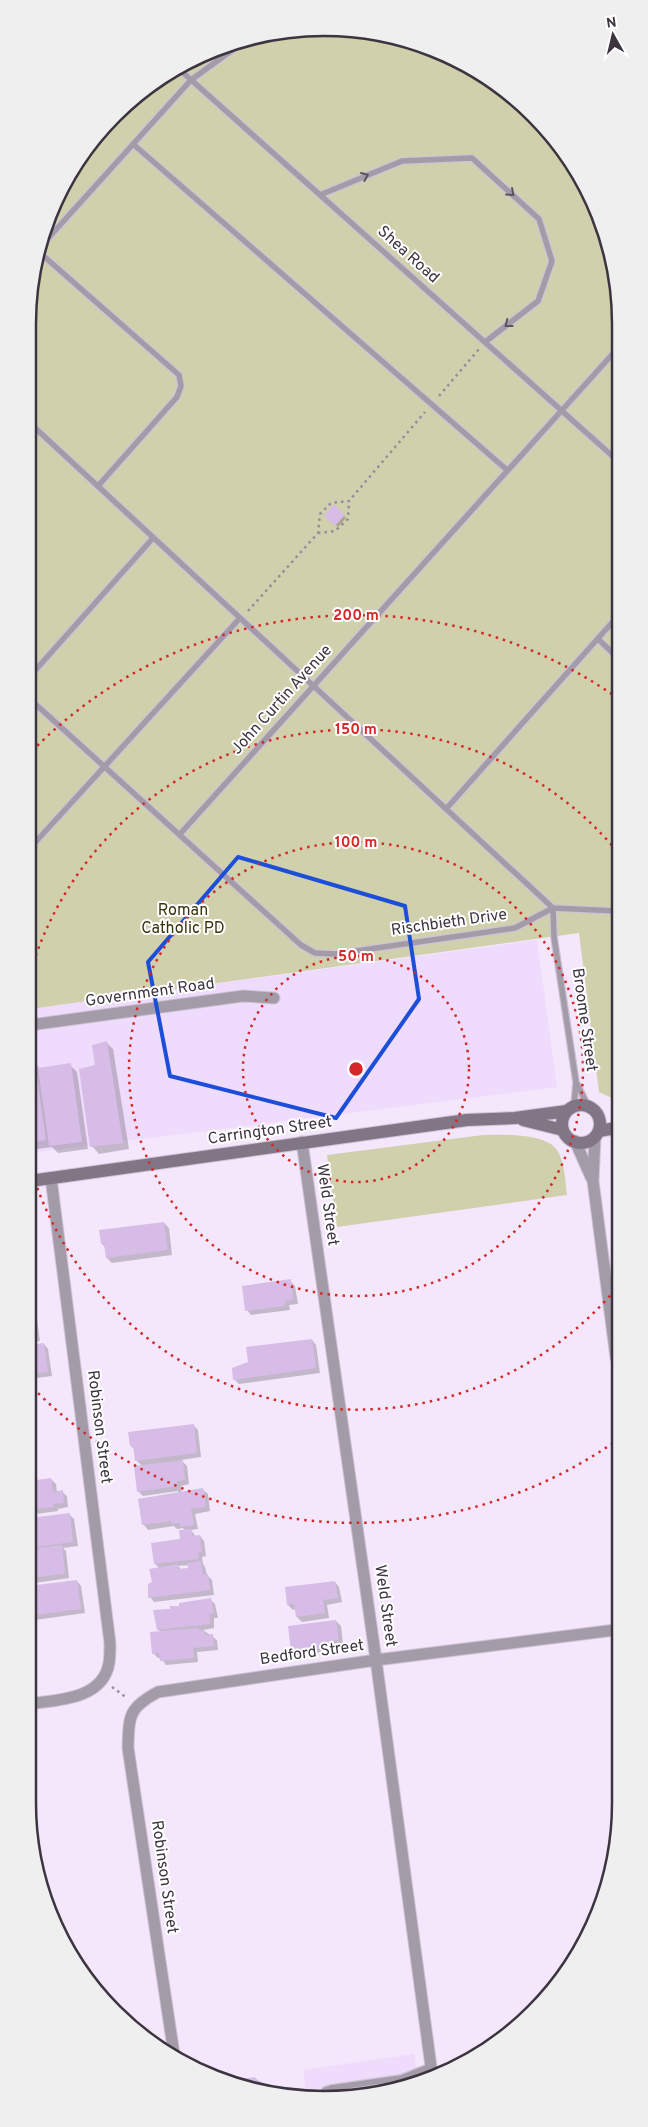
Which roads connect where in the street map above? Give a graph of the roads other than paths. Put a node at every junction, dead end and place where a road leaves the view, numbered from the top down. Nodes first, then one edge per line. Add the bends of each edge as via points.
1 (228, 53) edge
2 (184, 73) edge
3 (191, 80) junction
4 (134, 144) junction
5 (320, 195) junction
6 (51, 235) edge
7 (44, 257) edge
8 (485, 342) junction
9 (612, 355) edge
10 (561, 411) junction
11 (36, 429) edge
12 (612, 456) edge
13 (507, 470) junction
14 (98, 486) junction
15 (153, 538) junction
16 (240, 618) junction
17 (612, 623) edge
18 (598, 639) junction
19 (612, 652) edge
20 (36, 670) edge
21 (313, 686) junction
22 (36, 705) edge
23 (105, 766) junction
24 (446, 809) junction
25 (180, 834) junction
26 (36, 842) edge
27 (553, 908) junction
28 (612, 911) edge
29 (274, 998) dead end
30 (36, 1024) edge
31 (576, 1082) junction
32 (588, 1106) junction
33 (571, 1109) junction
34 (515, 1118) junction
35 (612, 1123) edge
36 (612, 1128) edge
37 (598, 1129) junction
38 (564, 1130) junction
39 (575, 1141) junction
40 (302, 1142) junction
41 (51, 1178) junction
42 (36, 1180) edge
43 (592, 1181) junction
44 (612, 1328) edge
45 (612, 1630) edge
46 (376, 1660) junction
47 (36, 1703) edge
48 (136, 1705) joint
49 (173, 2048) edge
50 (431, 2070) edge
51 (325, 2091) edge

1 - 3 lane
2 - 3 lane, Shea Road
3 - 4 lane
3 - 5 lane, Shea Road
4 - 6 lane
4 - 13 lane
5 - 8 lane, Shea Road
5 -> 8 lane via 402,161 472,158 539,219 552,261 538,301
7 - 14 lane via 179,375 181,386 177,397
8 - 10 lane, Shea Road
9 - 10 lane, John Curtin Avenue
10 - 12 lane, Shea Road
10 - 13 lane, John Curtin Avenue
11 - 14 lane
13 - 21 lane, John Curtin Avenue
14 - 15 lane
15 - 16 lane
15 - 20 lane
16 - 21 lane
16 - 23 lane
17 - 18 lane
18 - 19 lane
18 - 24 lane
21 - 24 lane
21 - 25 lane, John Curtin Avenue
22 - 23 lane
23 - 25 lane
23 - 26 lane
24 - 27 lane
25 - 27 lane, Rischbieth Drive via 301,945 315,954 335,954 515,928
27 - 28 lane
27 - 31 lane, Broome Street via 554,937
29 - 30 street, Government Road via 243,996
31 - 32 lane, Broome Street
31 - 33 lane, Broome Street
32 - 33 street
32 - 37 street via 597,1113
33 - 34 street, Carrington Street
33 - 38 street via 563,1120
34 - 38 street, Carrington Street
34 - 40 street, Carrington Street via 467,1120
35 - 37 street
36 - 37 street
37 - 39 street via 586,1142
37 - 43 street
38 - 39 street
39 - 43 street
40 - 41 street, Carrington Street
40 - 46 street, Weld Street
41 - 42 street, Carrington Street
41 - 47 street, Robinson Street via 110,1643 109,1664 92,1690 74,1697
43 - 44 street
45 - 46 street, Bedford Street
46 - 48 street, Bedford Street via 158,1692
46 - 50 street, Weld Street
48 - 49 street, Robinson Street via 130,1715 128,1748
50 - 51 lane

